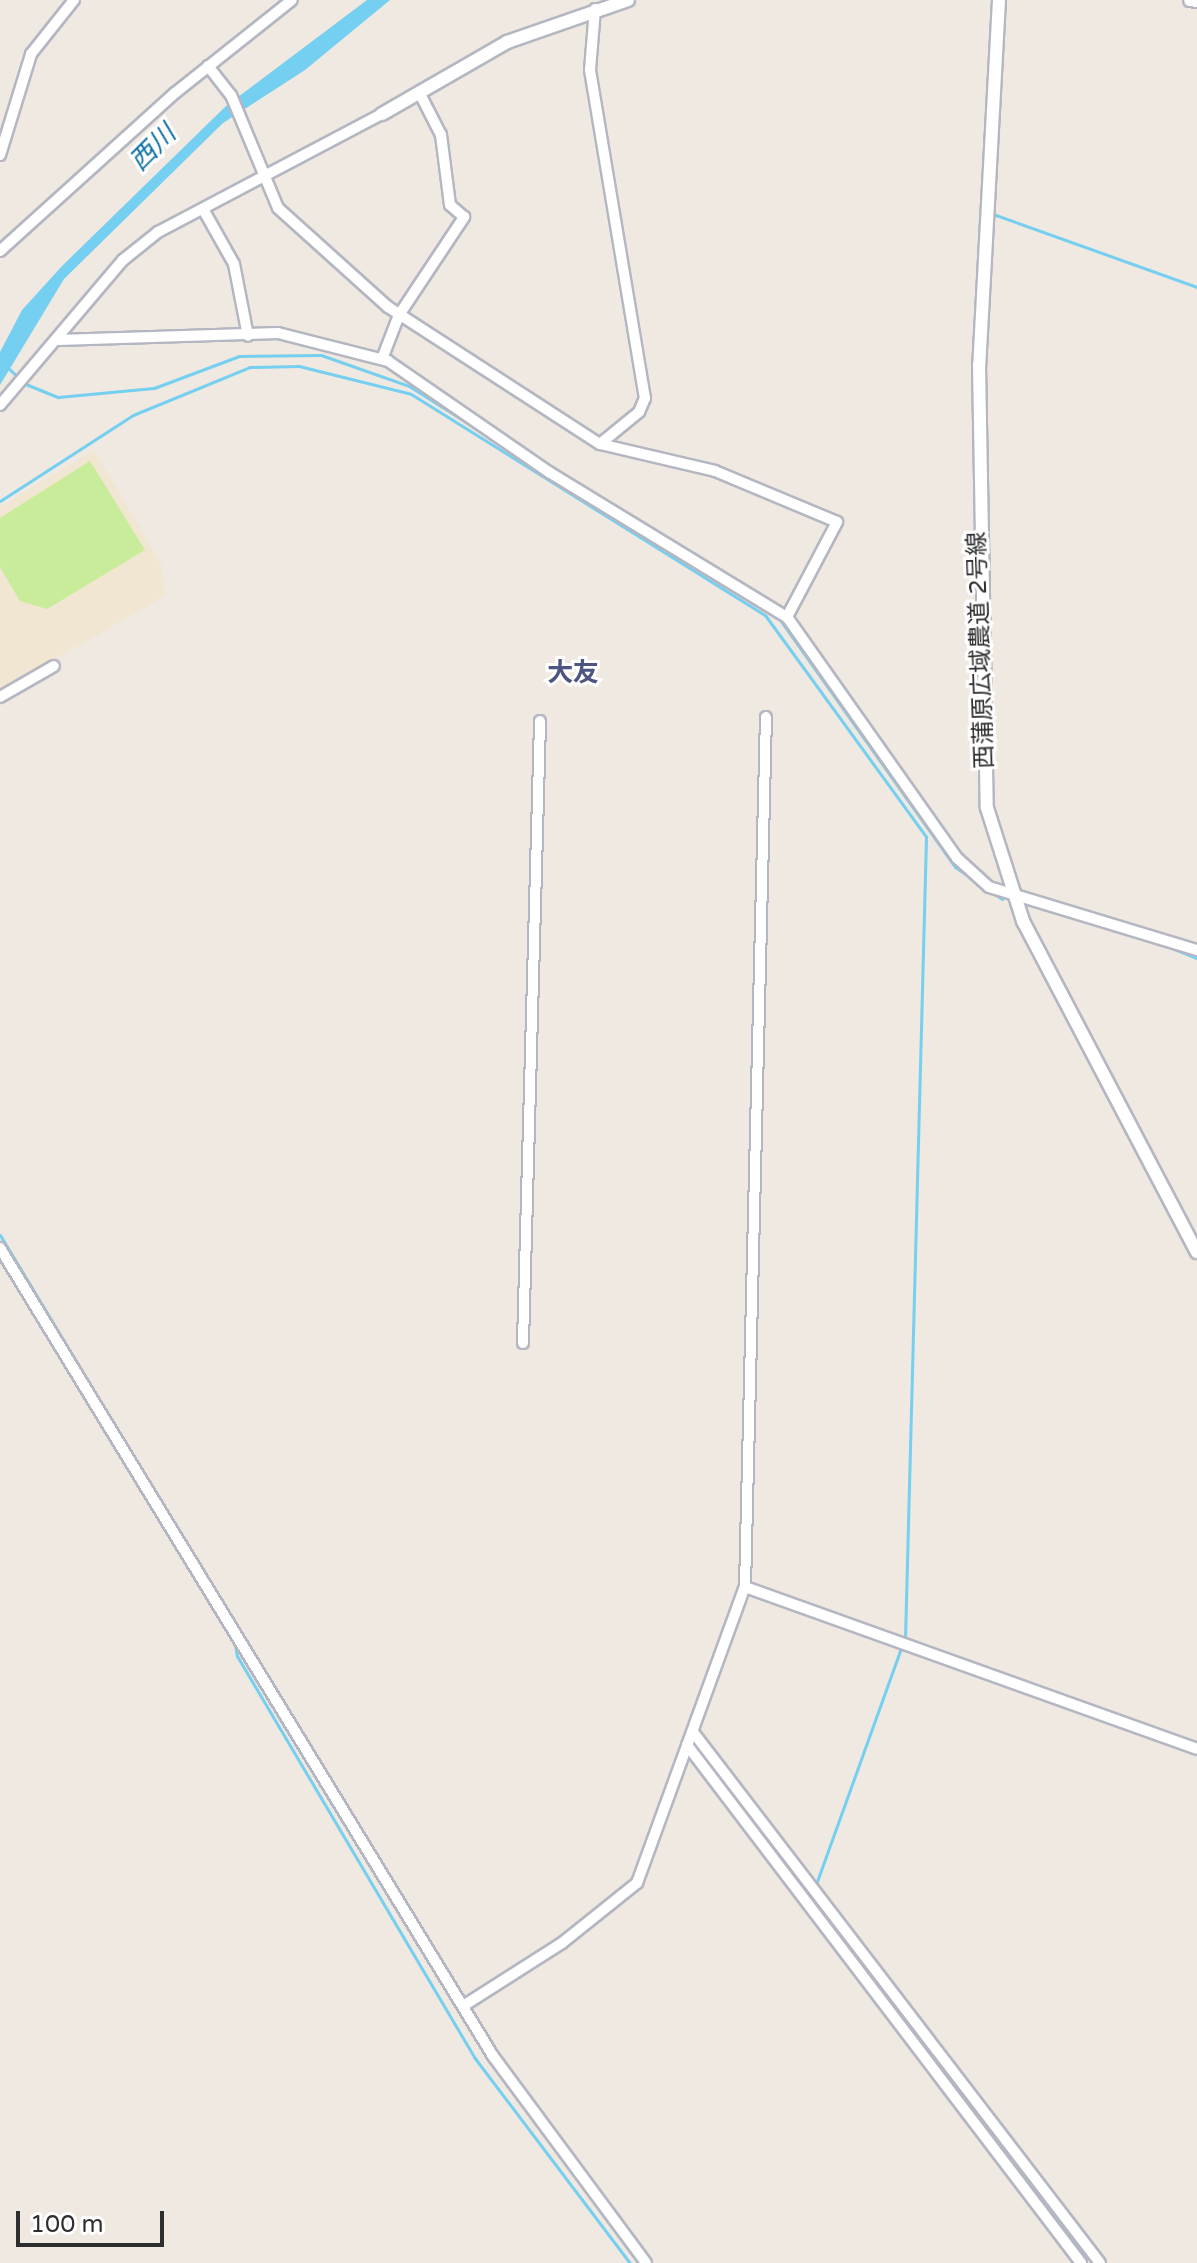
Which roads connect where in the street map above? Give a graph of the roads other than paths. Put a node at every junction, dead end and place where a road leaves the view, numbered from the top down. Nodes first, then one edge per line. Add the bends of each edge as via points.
1 (74, 0) edge
2 (292, 0) edge
3 (628, 0) edge
4 (999, 0) edge
5 (1190, 0) edge
6 (1197, 1) edge
7 (595, 9) junction
8 (208, 66) junction
9 (420, 94) junction
10 (382, 114) joint
11 (0, 155) edge
12 (263, 177) junction
13 (203, 209) junction
14 (0, 251) edge
15 (399, 315) junction
16 (248, 336) junction
17 (58, 340) junction
18 (382, 359) junction
19 (0, 405) edge
20 (600, 444) junction
21 (787, 617) junction
22 (54, 666) dead end
23 (0, 697) edge
24 (766, 717) dead end
25 (540, 721) dead end
26 (1011, 894) junction
27 (1197, 950) edge
28 (0, 1248) edge
29 (1197, 1252) edge
30 (523, 1343) dead end
31 (745, 1587) junction
32 (693, 1732) junction
33 (687, 1745) junction
34 (1197, 1749) edge
35 (463, 2006) junction
36 (646, 2263) edge
37 (1081, 2263) edge
38 (1100, 2263) edge

1 - 11 street via 31,54
2 - 8 street
3 - 7 street
4 - 26 street, 西蒲原広域農道 2号線 via 980,307 977,517 983,766
5 - 6 street
7 - 9 street via 507,42
7 - 20 street via 590,70 645,398 639,412
8 - 12 street via 231,95
8 - 14 street
9 - 10 street
9 - 15 street via 441,135 450,205 464,217
10 - 12 street
12 - 13 street
12 - 15 street via 287,220
13 - 16 street via 234,264
13 - 17 street via 123,260
15 - 18 street
15 - 20 street
16 - 17 street via 186,331
16 - 18 street via 278,333
17 - 19 street
18 - 21 street
20 - 21 street via 715,471 837,522
21 - 26 street via 957,858 989,887
22 - 23 street
24 - 31 street
25 - 30 street
26 - 27 street
26 - 29 street, 西蒲原広域農道 2号線
28 - 35 street
31 - 32 street
31 - 34 street
32 - 33 street
32 - 38 street
33 - 35 street via 637,1883 562,1943
33 - 37 street
35 - 36 street

